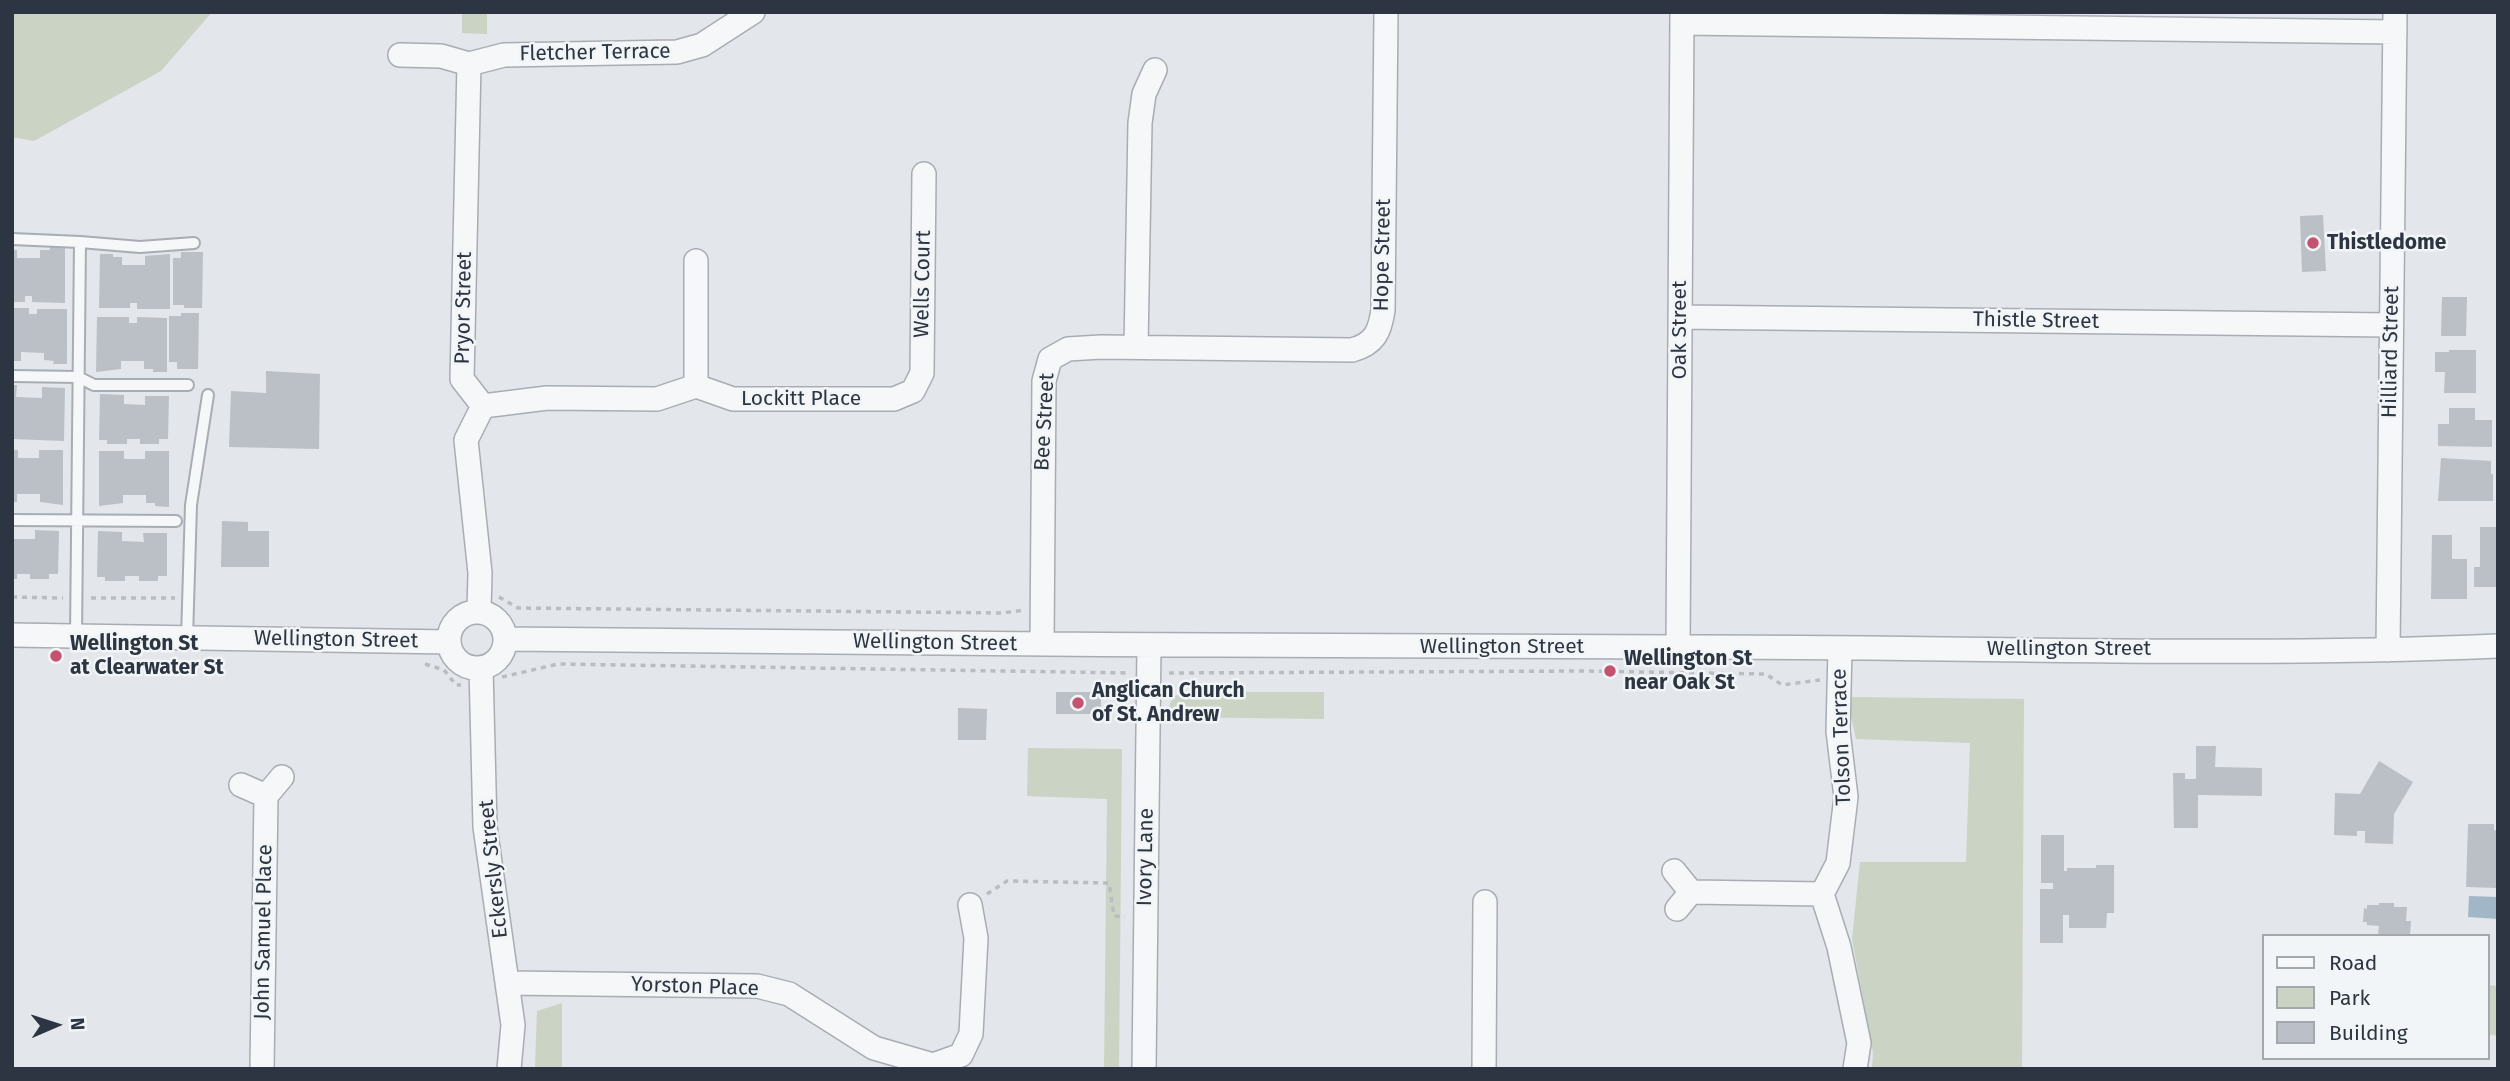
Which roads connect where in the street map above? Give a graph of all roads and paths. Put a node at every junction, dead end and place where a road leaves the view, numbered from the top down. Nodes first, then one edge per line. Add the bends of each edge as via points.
1 (753, 12) edge
2 (1386, 12) edge
3 (1682, 18) edge
4 (2395, 22) edge
5 (400, 55) dead end
6 (469, 64) junction
7 (1155, 70) dead end
8 (924, 174) dead end
9 (12, 239) edge
10 (80, 242) junction
11 (194, 243) dead end
12 (696, 261) dead end
13 (1680, 317) junction
14 (2391, 325) junction
15 (1136, 347) junction
16 (12, 376) edge
17 (78, 377) junction
18 (188, 385) dead end
19 (695, 386) junction
20 (913, 391) joint
21 (208, 396) dead end
22 (483, 406) junction
23 (12, 520) edge
24 (77, 521) junction
25 (176, 521) dead end
26 (480, 586) junction
27 (12, 597) edge
28 (76, 598) junction
29 (187, 598) junction
30 (1042, 608) junction
31 (479, 612) junction
32 (12, 635) edge
33 (76, 636) junction
34 (187, 638) junction
35 (505, 639) junction
36 (449, 642) junction
37 (1042, 644) junction
38 (1149, 646) junction
39 (2498, 646) edge
40 (1678, 647) junction
41 (1840, 649) junction
42 (2388, 650) junction
43 (416, 661) dead end
44 (1147, 673) junction
45 (482, 676) junction
46 (1839, 678) junction
47 (282, 777) dead end
48 (241, 785) dead end
49 (266, 796) junction
50 (1674, 871) dead end
51 (1822, 894) junction
52 (1485, 902) dead end
53 (970, 905) joint
54 (1144, 918) junction
55 (507, 983) junction
56 (262, 1069) edge
57 (509, 1069) edge
58 (1144, 1069) edge
59 (1484, 1069) edge
60 (1856, 1069) edge

1 - 6 street, Fletcher Terrace via 702,44 677,52 504,55
2 - 15 street, Hope Street via 1383,310 1376,336 1370,344 1352,350
3 - 4 street
3 - 13 street, Oak Street
4 - 14 street, Hilliard Street
5 - 6 street via 441,56
6 - 22 street, Pryor Street via 462,379
7 - 15 street via 1144,94 1140,123
8 - 20 street, Wells Court via 922,373
9 - 10 lane
10 - 11 lane via 140,247
10 - 17 lane
12 - 19 street
13 - 14 street, Thistle Street
13 - 40 street, Oak Street
14 - 42 street, Hilliard Street
15 - 30 street, Bee Street via 1068,349 1046,366
16 - 17 lane
17 - 18 lane via 94,385
17 - 24 lane
19 - 20 street, Lockitt Place via 733,399 894,399
19 - 22 street via 657,399 547,398
21 - 29 lane via 191,505
22 - 26 street via 466,440
23 - 24 lane
24 - 25 lane
24 - 28 lane
26 - 30 path via 518,608 1003,613
26 - 31 street
27 - 28 path
28 - 29 path
28 - 33 lane
29 - 34 lane
30 - 37 street, Bee Street
31 - 35 street via 497,620
31 - 36 street, Wellington Street via 457,620
32 - 33 street, Wellington Street
33 - 34 street, Wellington Street
34 - 36 street, Wellington Street
35 - 37 street, Wellington Street
35 - 45 street via 499,658
36 - 45 street, Wellington Street via 459,662
37 - 38 street, Wellington Street
38 - 40 street, Wellington Street
38 - 44 street, Ivory Lane
39 - 42 street, Wellington Street
40 - 41 street, Wellington Street
41 - 42 street, Wellington Street
41 - 46 street, Tolson Terrace
43 - 45 path via 444,670 456,685
44 - 45 path via 558,664
44 - 46 path via 1766,674 1782,685
44 - 54 street, Ivory Lane
45 - 55 street, Eckersly Street via 485,827
46 - 51 street, Tolson Terrace via 1838,731 1846,797 1838,863
47 - 49 street
48 - 49 street
49 - 56 street, John Samuel Place
50 - 51 street via 1684,901
51 - 60 street via 1839,947 1858,1043
52 - 59 street
53 - 54 path via 1007,881 1109,883 1114,916
53 - 55 street, Yorston Place via 976,938 971,1034 961,1055 933,1065 874,1048 789,994 757,986
54 - 58 street, Ivory Lane
55 - 57 street, Eckersly Street via 513,1026

